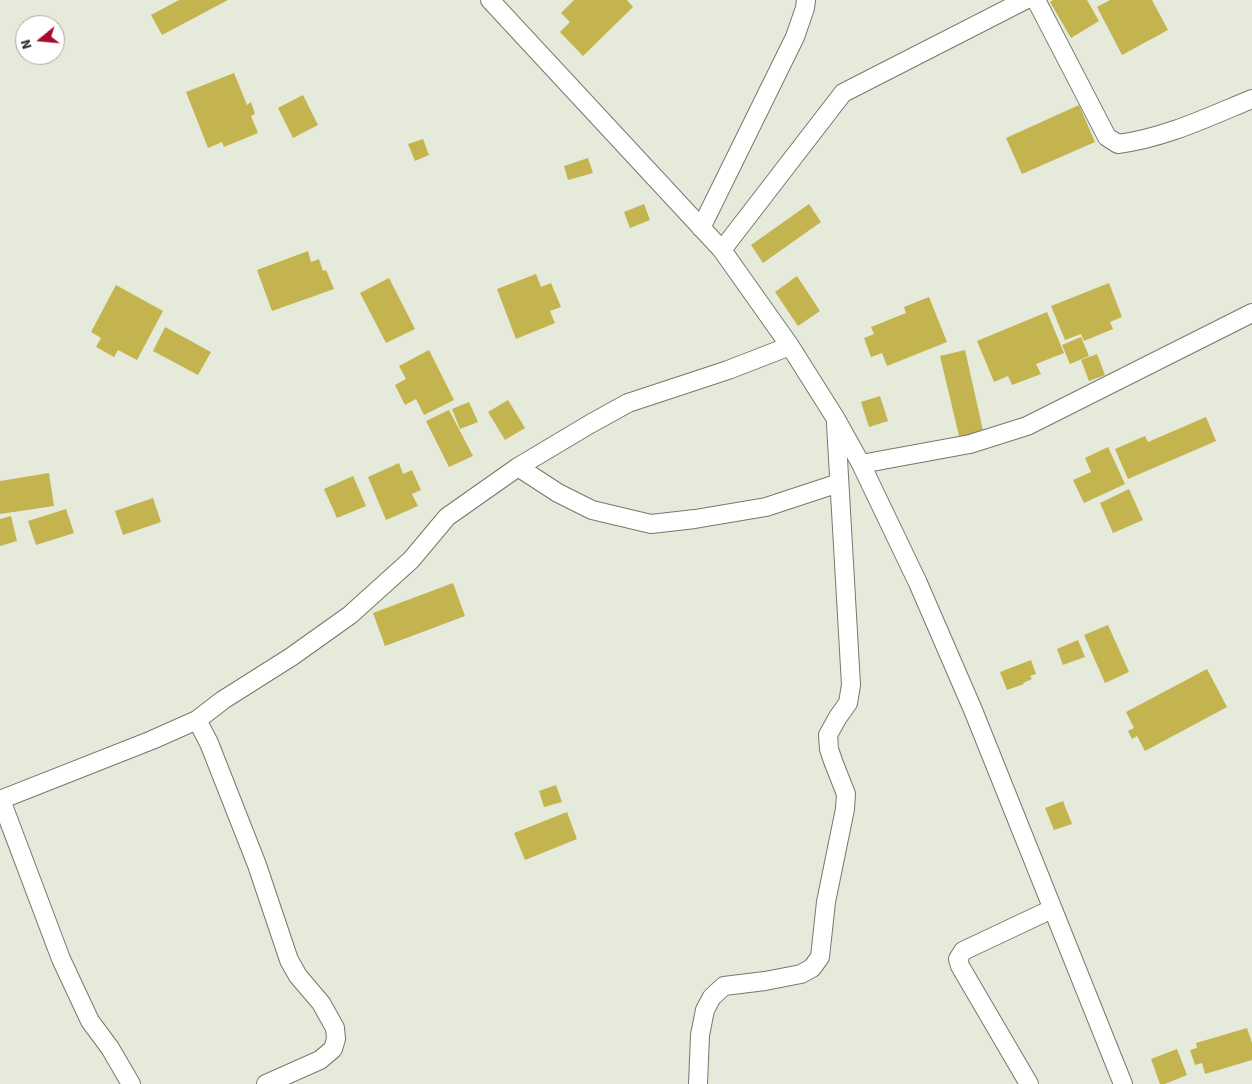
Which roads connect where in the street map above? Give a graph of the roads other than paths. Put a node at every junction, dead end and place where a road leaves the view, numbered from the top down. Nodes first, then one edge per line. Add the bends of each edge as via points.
1 (490, 0) edge
2 (806, 0) edge
3 (1025, 0) edge
4 (1036, 0) edge
5 (1252, 99) edge
6 (701, 228) junction
7 (722, 250) junction
8 (1252, 313) edge
9 (790, 346) junction
10 (836, 419) junction
11 (861, 464) junction
12 (518, 468) junction
13 (839, 483) junction
14 (197, 720) junction
15 (0, 800) edge
16 (1052, 909) junction
17 (131, 1084) edge
18 (266, 1084) edge
19 (698, 1084) edge
20 (1029, 1084) edge
21 (1123, 1084) edge

1 - 6 street
2 - 6 street via 795,37
3 - 7 street via 843,93
4 - 5 street via 1107,137 1118,144 1174,131
6 - 7 street
7 - 9 street
8 - 11 street via 1027,426 970,444
9 - 10 street
9 - 12 street via 628,402
10 - 11 street
10 - 13 street
11 - 16 street via 918,583 973,710
12 - 13 street via 592,510 651,524 766,507
12 - 14 street via 447,517 411,560 350,615
13 - 19 street via 851,685 848,703 828,735 832,762 846,794 826,902 820,957 812,968 801,974 724,986 712,997 705,1010 700,1035
14 - 15 street
14 - 18 street via 257,865 289,960 335,1028 333,1050 320,1060
15 - 17 street via 61,959 90,1021
16 - 20 street via 963,952 958,959
16 - 21 street

